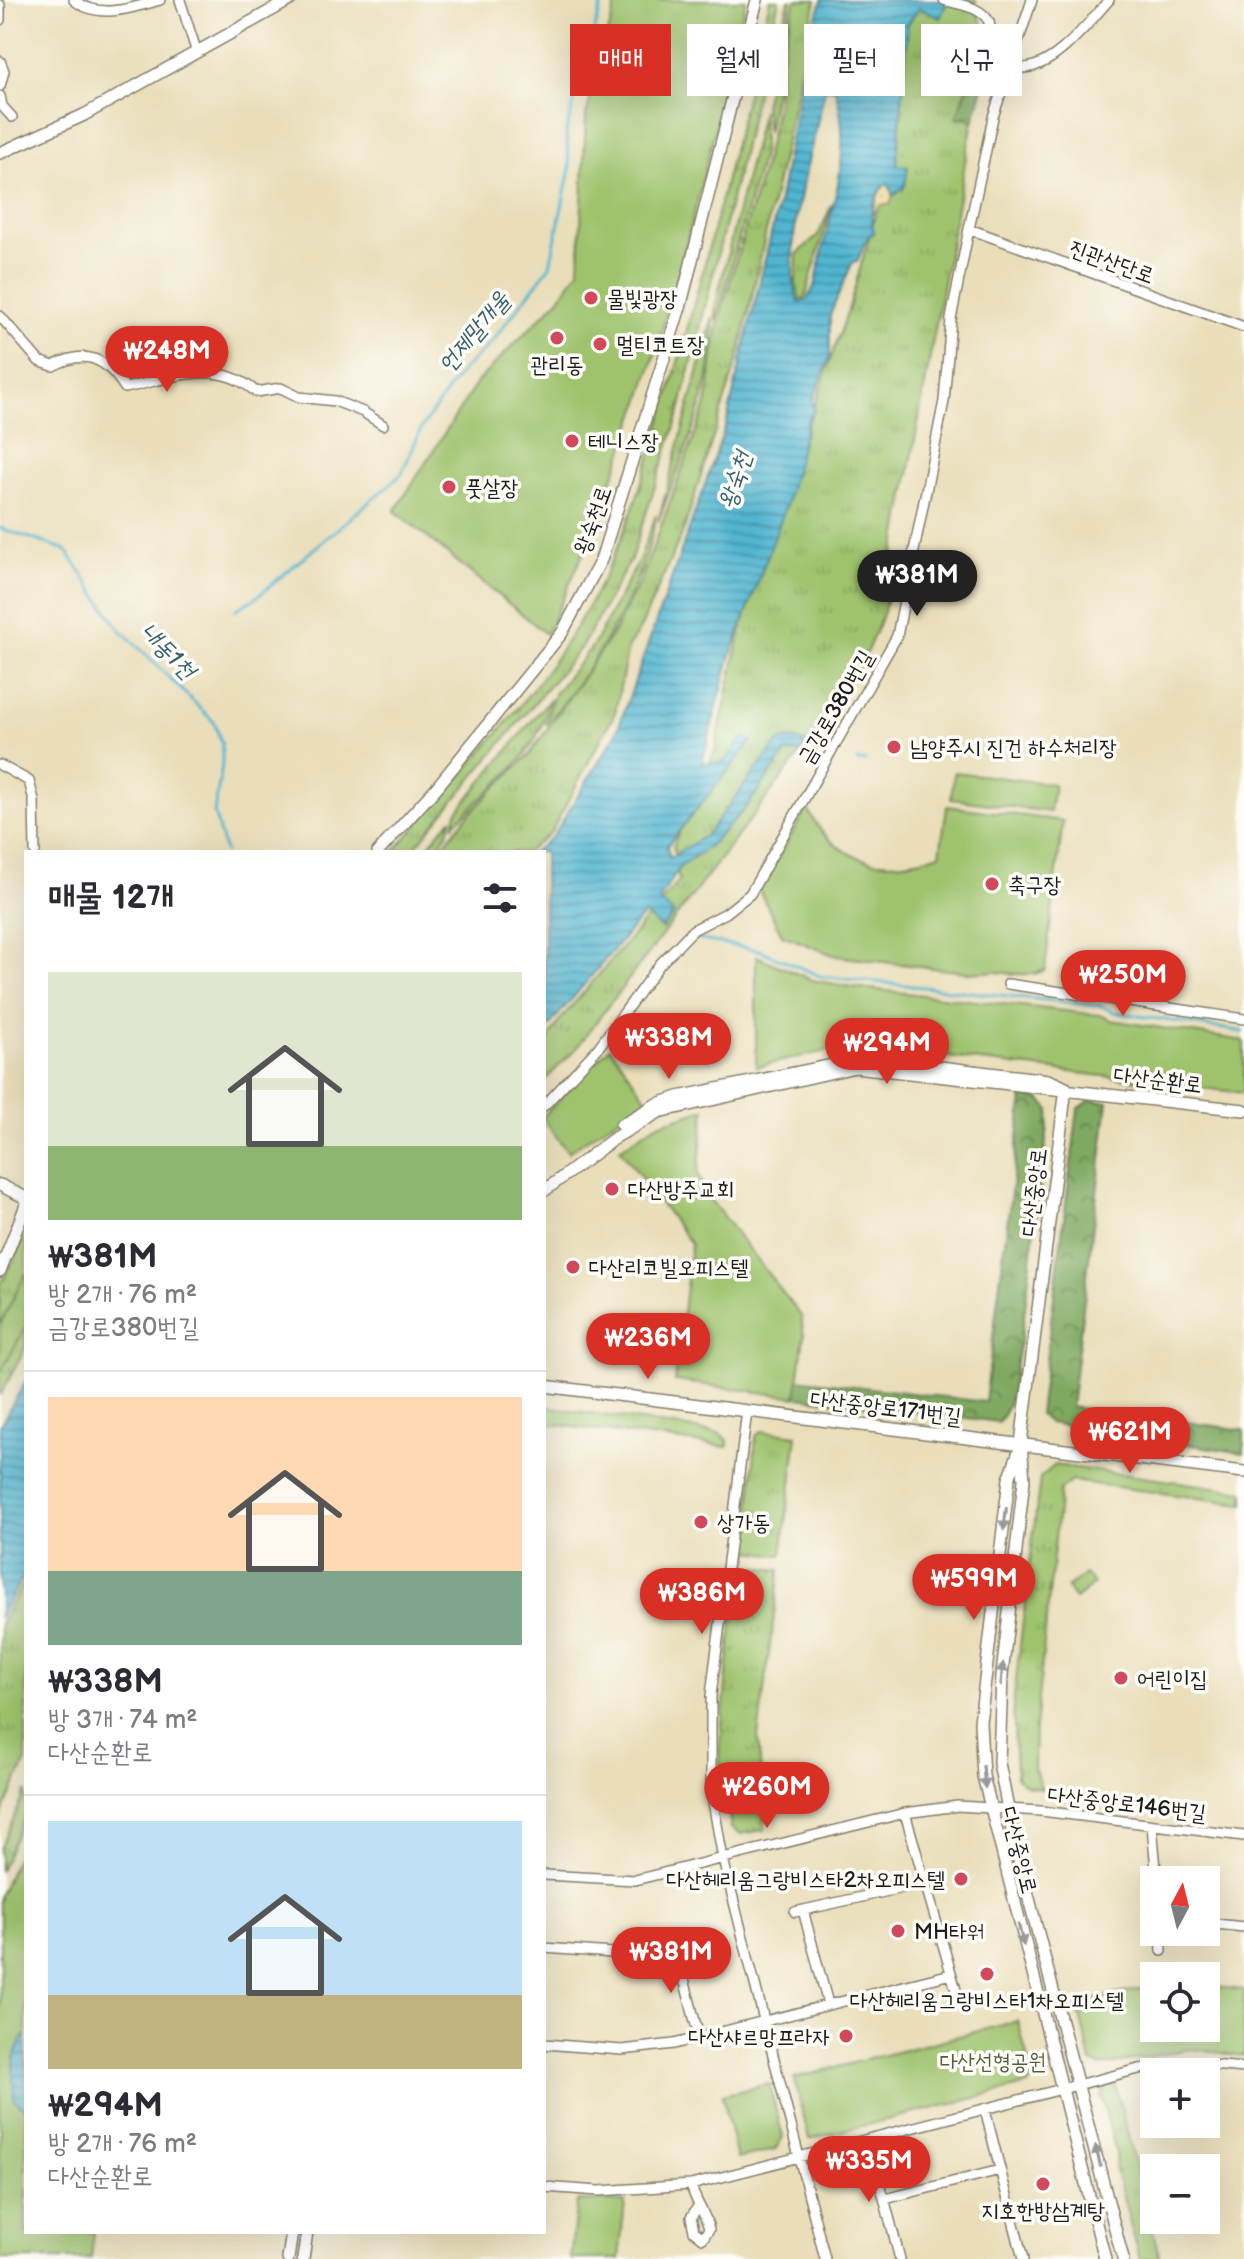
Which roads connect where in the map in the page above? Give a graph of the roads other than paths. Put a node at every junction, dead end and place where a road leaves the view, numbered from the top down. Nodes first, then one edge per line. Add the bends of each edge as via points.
1 (74, 0) edge
2 (160, 0) edge
3 (180, 0) edge
4 (290, 0) edge
5 (757, 0) edge
6 (944, 0) edge
7 (1032, 0) edge
8 (1109, 0) edge
9 (0, 5) edge
10 (0, 20) edge
11 (989, 24) edge
12 (1022, 33) edge
13 (196, 50) junction
14 (0, 61) edge
15 (1022, 68) edge
16 (0, 86) edge
17 (0, 96) edge
18 (1001, 96) edge
19 (12, 117) dead end
20 (0, 153) edge
21 (969, 229) junction
22 (0, 316) edge
23 (1244, 327) edge
24 (383, 425) dead end
25 (0, 765) edge
26 (35, 850) edge
27 (380, 850) edge
28 (1008, 984) dead end
29 (1244, 1019) edge
30 (1066, 1088) junction
31 (546, 1104) edge
32 (1244, 1110) edge
33 (546, 1182) edge
34 (0, 1185) edge
35 (546, 1189) edge
36 (24, 1197) edge
37 (24, 1210) edge
38 (0, 1271) edge
39 (546, 1386) edge
40 (747, 1411) junction
41 (1021, 1443) junction
42 (1244, 1472) edge
43 (988, 1805) junction
44 (1006, 1807) junction
45 (905, 1813) junction
46 (1152, 1825) junction
47 (1244, 1836) edge
48 (723, 1859) junction
49 (1156, 1866) edge
50 (546, 1875) edge
51 (924, 1883) junction
52 (1220, 1924) edge
53 (1244, 1927) edge
54 (697, 1937) dead end
55 (675, 1944) junction
56 (1162, 1946) edge
57 (546, 1948) edge
58 (1162, 1951) dead end
59 (951, 1974) junction
60 (956, 1990) dead end
61 (828, 2004) junction
62 (765, 2020) junction
63 (699, 2037) junction
64 (546, 2044) edge
65 (1244, 2068) edge
66 (1080, 2085) junction
67 (1062, 2090) junction
68 (985, 2110) junction
69 (869, 2141) junction
70 (800, 2158) junction
71 (1000, 2170) junction
72 (691, 2185) junction
73 (546, 2187) edge
74 (885, 2199) junction
75 (697, 2208) dead end
76 (292, 2234) edge
77 (307, 2234) edge
78 (288, 2259) edge
79 (303, 2259) edge
80 (825, 2259) edge
81 (900, 2259) edge
82 (1023, 2259) edge
83 (1105, 2259) edge
84 (1123, 2259) edge

1 - 2 street via 88,10 126,10
3 - 13 street
4 - 13 street
5 - 27 street, 왕숙천로 via 681,304 601,560 562,633
6 - 11 street via 980,11
7 - 12 street, 금강로380번길
8 - 15 street via 1052,57 1035,68
9 - 10 street
13 - 20 street via 84,115
14 - 16 street
17 - 19 street
18 - 21 street, 금강로380번길
21 - 23 street, 진관산단로
21 - 31 street, 금강로380번길 via 951,319 944,401 897,636 750,894 693,930
22 - 24 street via 39,361 53,366 75,355 92,358 113,371 125,388 179,373 221,374 241,379 256,392 281,388 299,397 335,401
25 - 26 street via 29,781
28 - 29 street
30 - 32 street, 다산순환로
30 - 33 street, 다산순환로 via 1048,1080 941,1065 839,1061 655,1105
30 - 35 street, 다산순환로 via 845,1068 659,1112
30 - 41 street, 다산중앙로
34 - 36 street
37 - 38 street
39 - 40 street, 다산중앙로171번길
40 - 41 street, 다산중앙로171번길
40 - 48 street via 709,1732 711,1790
41 - 42 street, 다산중앙로171번길
41 -> 43 street, 다산중앙로 via 1009,1479 980,1722
44 -> 41 street, 다산중앙로 via 998,1725 1024,1480
43 - 44 street, 다산중앙로146번길
43 - 45 street, 다산중앙로146번길
43 -> 67 street, 다산중앙로
44 - 46 street, 다산중앙로146번길
44 - 66 street, 다산중앙로
45 - 48 street, 다산중앙로146번길
45 - 51 street
46 - 47 street, 다산중앙로146번길
46 - 49 street
48 - 50 street, 다산중앙로146번길 via 635,1880
48 - 62 street
51 - 59 street
51 - 61 street via 799,1911
52 - 53 street
54 - 55 street
55 - 57 street via 626,1954
55 - 63 street
56 - 58 street
59 - 60 street
59 - 61 street
61 - 62 street
62 - 63 street
62 - 70 street
63 - 64 street via 622,2050
65 - 66 street via 1170,2064
66 - 67 street
84 -> 66 street, 다산중앙로
67 - 68 street
67 - 83 street, 다산중앙로
68 - 69 street
68 - 71 street
69 - 70 street
69 - 74 street
70 - 72 street
70 - 80 street
71 - 74 street
71 - 82 street
72 - 73 street via 599,2191
72 - 75 street
74 - 81 street
76 - 78 street
77 - 79 street

